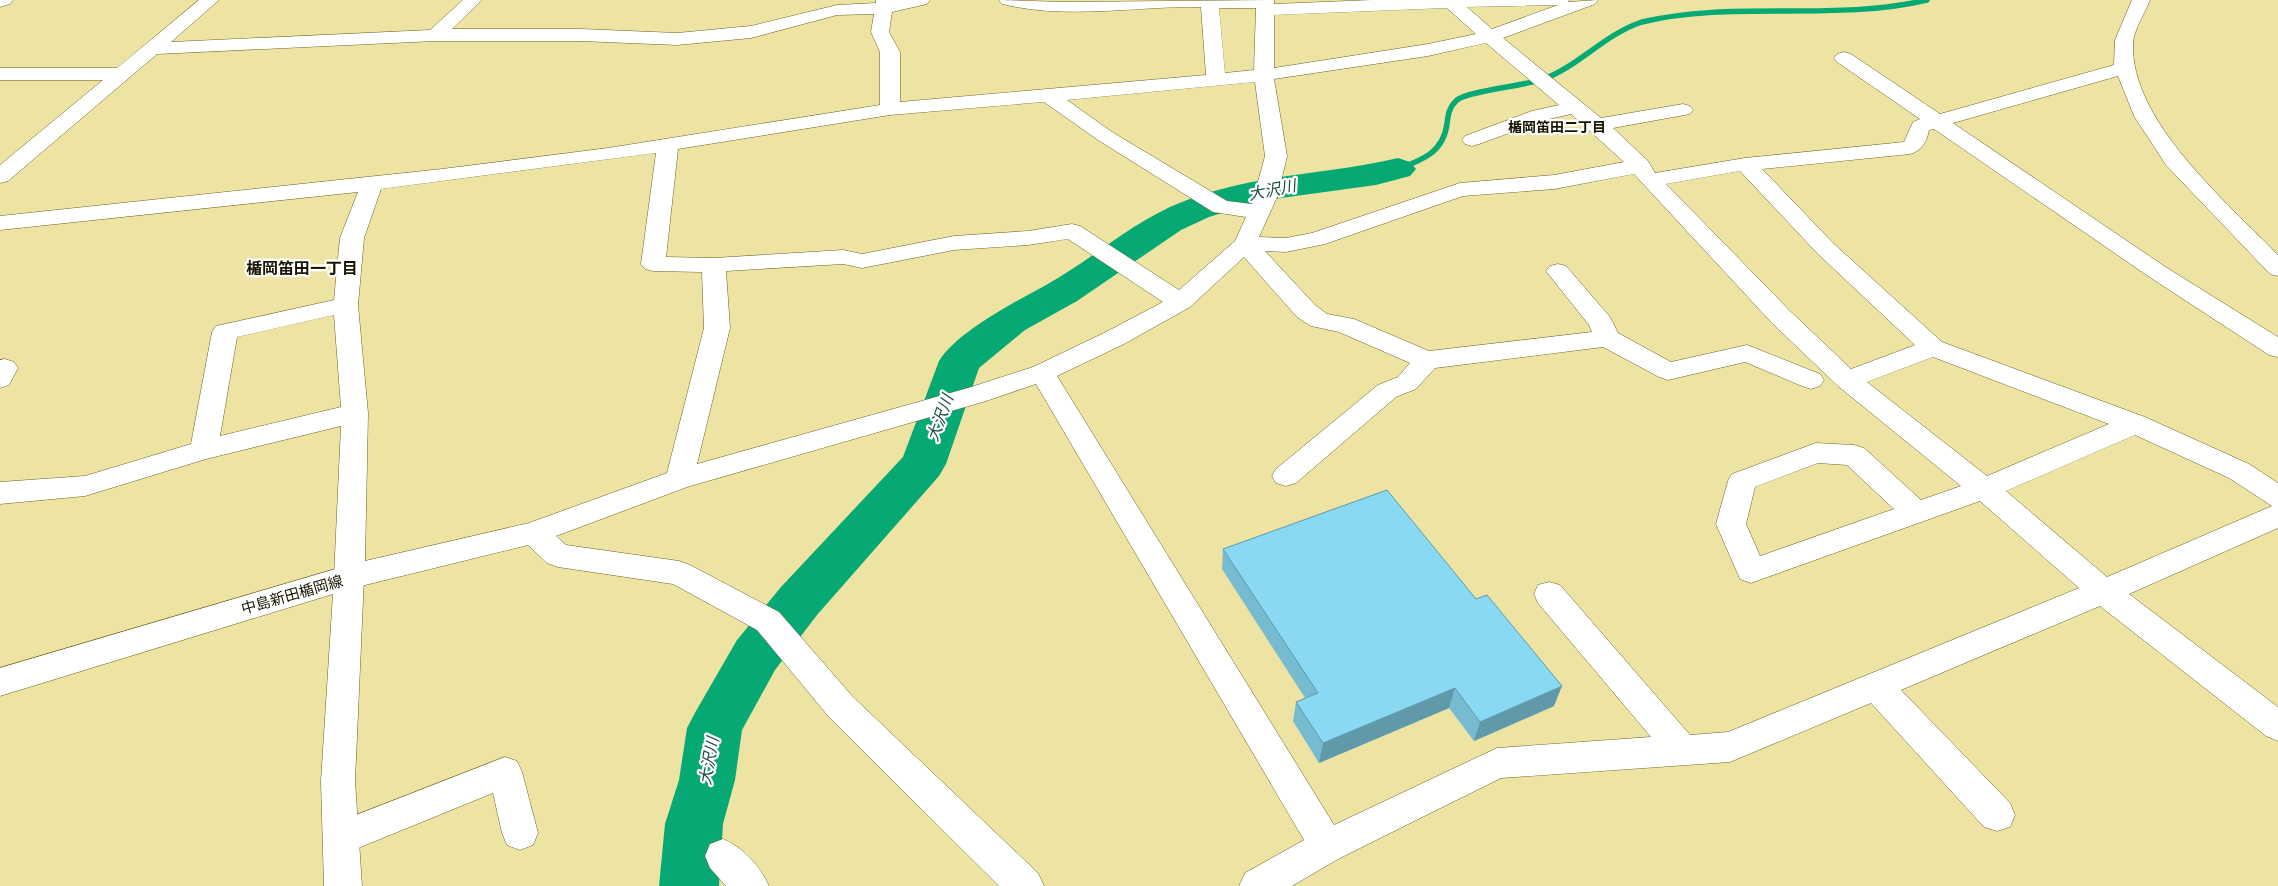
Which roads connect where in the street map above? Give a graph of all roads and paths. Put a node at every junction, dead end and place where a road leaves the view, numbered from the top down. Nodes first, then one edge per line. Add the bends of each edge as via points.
1 (4, 0) edge
2 (210, 0) edge
3 (473, 0) edge
4 (921, 0) edge
5 (1008, 0) edge
6 (1560, 0) edge
7 (1589, 0) edge
8 (2141, 0) edge
9 (0, 2) edge
10 (1451, 2) junction
11 (1210, 3) junction
12 (884, 4) edge
13 (1265, 4) edge
14 (435, 35) junction
15 (1489, 38) junction
16 (152, 48) junction
17 (1844, 58) dead end
18 (2124, 68) junction
19 (0, 74) edge
20 (121, 74) junction
21 (1264, 75) junction
22 (1216, 80) junction
23 (1048, 96) junction
24 (1575, 107) junction
25 (890, 109) junction
26 (1683, 110) dead end
27 (1937, 121) junction
28 (1597, 125) junction
29 (1472, 140) dead end
30 (668, 145) junction
31 (1745, 164) junction
32 (1645, 173) junction
33 (0, 176) edge
34 (372, 183) junction
35 (1266, 194) junction
36 (0, 223) edge
37 (1245, 244) junction
38 (714, 265) junction
39 (2278, 269) edge
40 (1558, 272) dead end
41 (1181, 302) junction
42 (346, 305) junction
43 (1607, 338) junction
44 (1933, 348) junction
45 (2278, 350) edge
46 (1427, 360) junction
47 (0, 369) edge
48 (1042, 373) junction
49 (0, 379) edge
50 (1811, 380) dead end
51 (1847, 380) junction
52 (355, 413) junction
53 (2135, 424) junction
54 (204, 450) junction
55 (1286, 476) dead end
56 (679, 479) junction
57 (1984, 489) junction
58 (0, 493) edge
59 (2278, 497) edge
60 (1916, 513) junction
61 (2278, 515) edge
62 (533, 533) junction
63 (349, 577) junction
64 (2103, 591) junction
65 (1549, 594) dead end
66 (0, 682) edge
67 (1876, 686) junction
68 (2278, 726) edge
69 (1682, 750) junction
70 (1997, 815) dead end
71 (520, 833) dead end
72 (341, 838) junction
73 (1327, 846) junction
74 (723, 856) dead end
75 (343, 886) edge
76 (750, 886) edge
77 (1025, 886) edge
78 (1258, 886) edge

1 - 9 street
2 - 16 street
3 - 14 street
4 - 12 street
5 - 11 street via 1025,5 1071,8 1157,2
6 - 10 street
7 - 15 street
8 - 18 street via 2124,40
10 - 13 street
10 - 15 street
11 - 13 street
11 - 22 street
12 - 14 street via 837,10 751,32 677,39
12 - 25 street via 880,32 890,52
13 - 21 street
14 - 16 street
15 - 21 street
15 - 24 street
16 - 20 street
17 - 27 street
18 - 27 street
18 - 39 street via 2144,116 2174,160
19 - 20 street
20 - 33 street
21 - 22 street
21 - 35 street via 1276,156
22 - 23 street
23 - 25 street
23 - 35 street via 1105,136 1216,203
24 - 28 street
24 - 29 street via 1538,115
25 - 30 street
26 - 28 street
27 - 31 street via 1920,126 1917,139 1910,148
27 - 45 street
28 - 32 street
30 - 34 street
30 - 38 street via 654,264
31 - 32 street
31 - 44 street via 1826,249
32 - 37 street via 1460,190 1317,239 1286,245
32 - 51 street via 1781,317
34 - 36 street
34 - 42 street via 352,238
35 - 37 street
37 - 41 street
37 - 46 street via 1306,311 1320,320 1344,325
38 - 41 street via 843,257 862,261 954,243 1028,238 1072,231
38 - 56 street via 717,328
40 - 43 street via 1601,323
41 - 48 street
42 - 52 street
42 - 54 street via 225,332
43 - 46 street
43 - 50 street via 1668,372 1747,353
44 - 51 street
44 - 53 street
46 - 55 street via 1407,384 1387,391
47 - 49 street via 5,368
48 - 56 street
48 - 73 street
51 - 57 street
52 - 54 street
52 - 63 street
53 - 57 street
53 - 59 street via 2239,471
54 - 58 street via 85,486
56 - 62 street
57 - 60 street
57 - 64 street
60 - 60 street via 1751,571 1731,524 1742,481 1816,453 1854,455
61 - 64 street
62 - 63 street
62 - 77 street via 558,555 679,573 777,631 841,707
63 - 66 street, 中島新田楯岡線
63 - 72 street, 中島新田楯岡線 via 338,781
64 - 67 street
64 - 68 street
65 - 69 street
67 - 69 street via 1730,747
67 - 70 street
69 - 73 street via 1497,763
71 - 72 street via 505,772
72 - 75 street, 中島新田楯岡線
73 - 78 street
74 - 76 street

